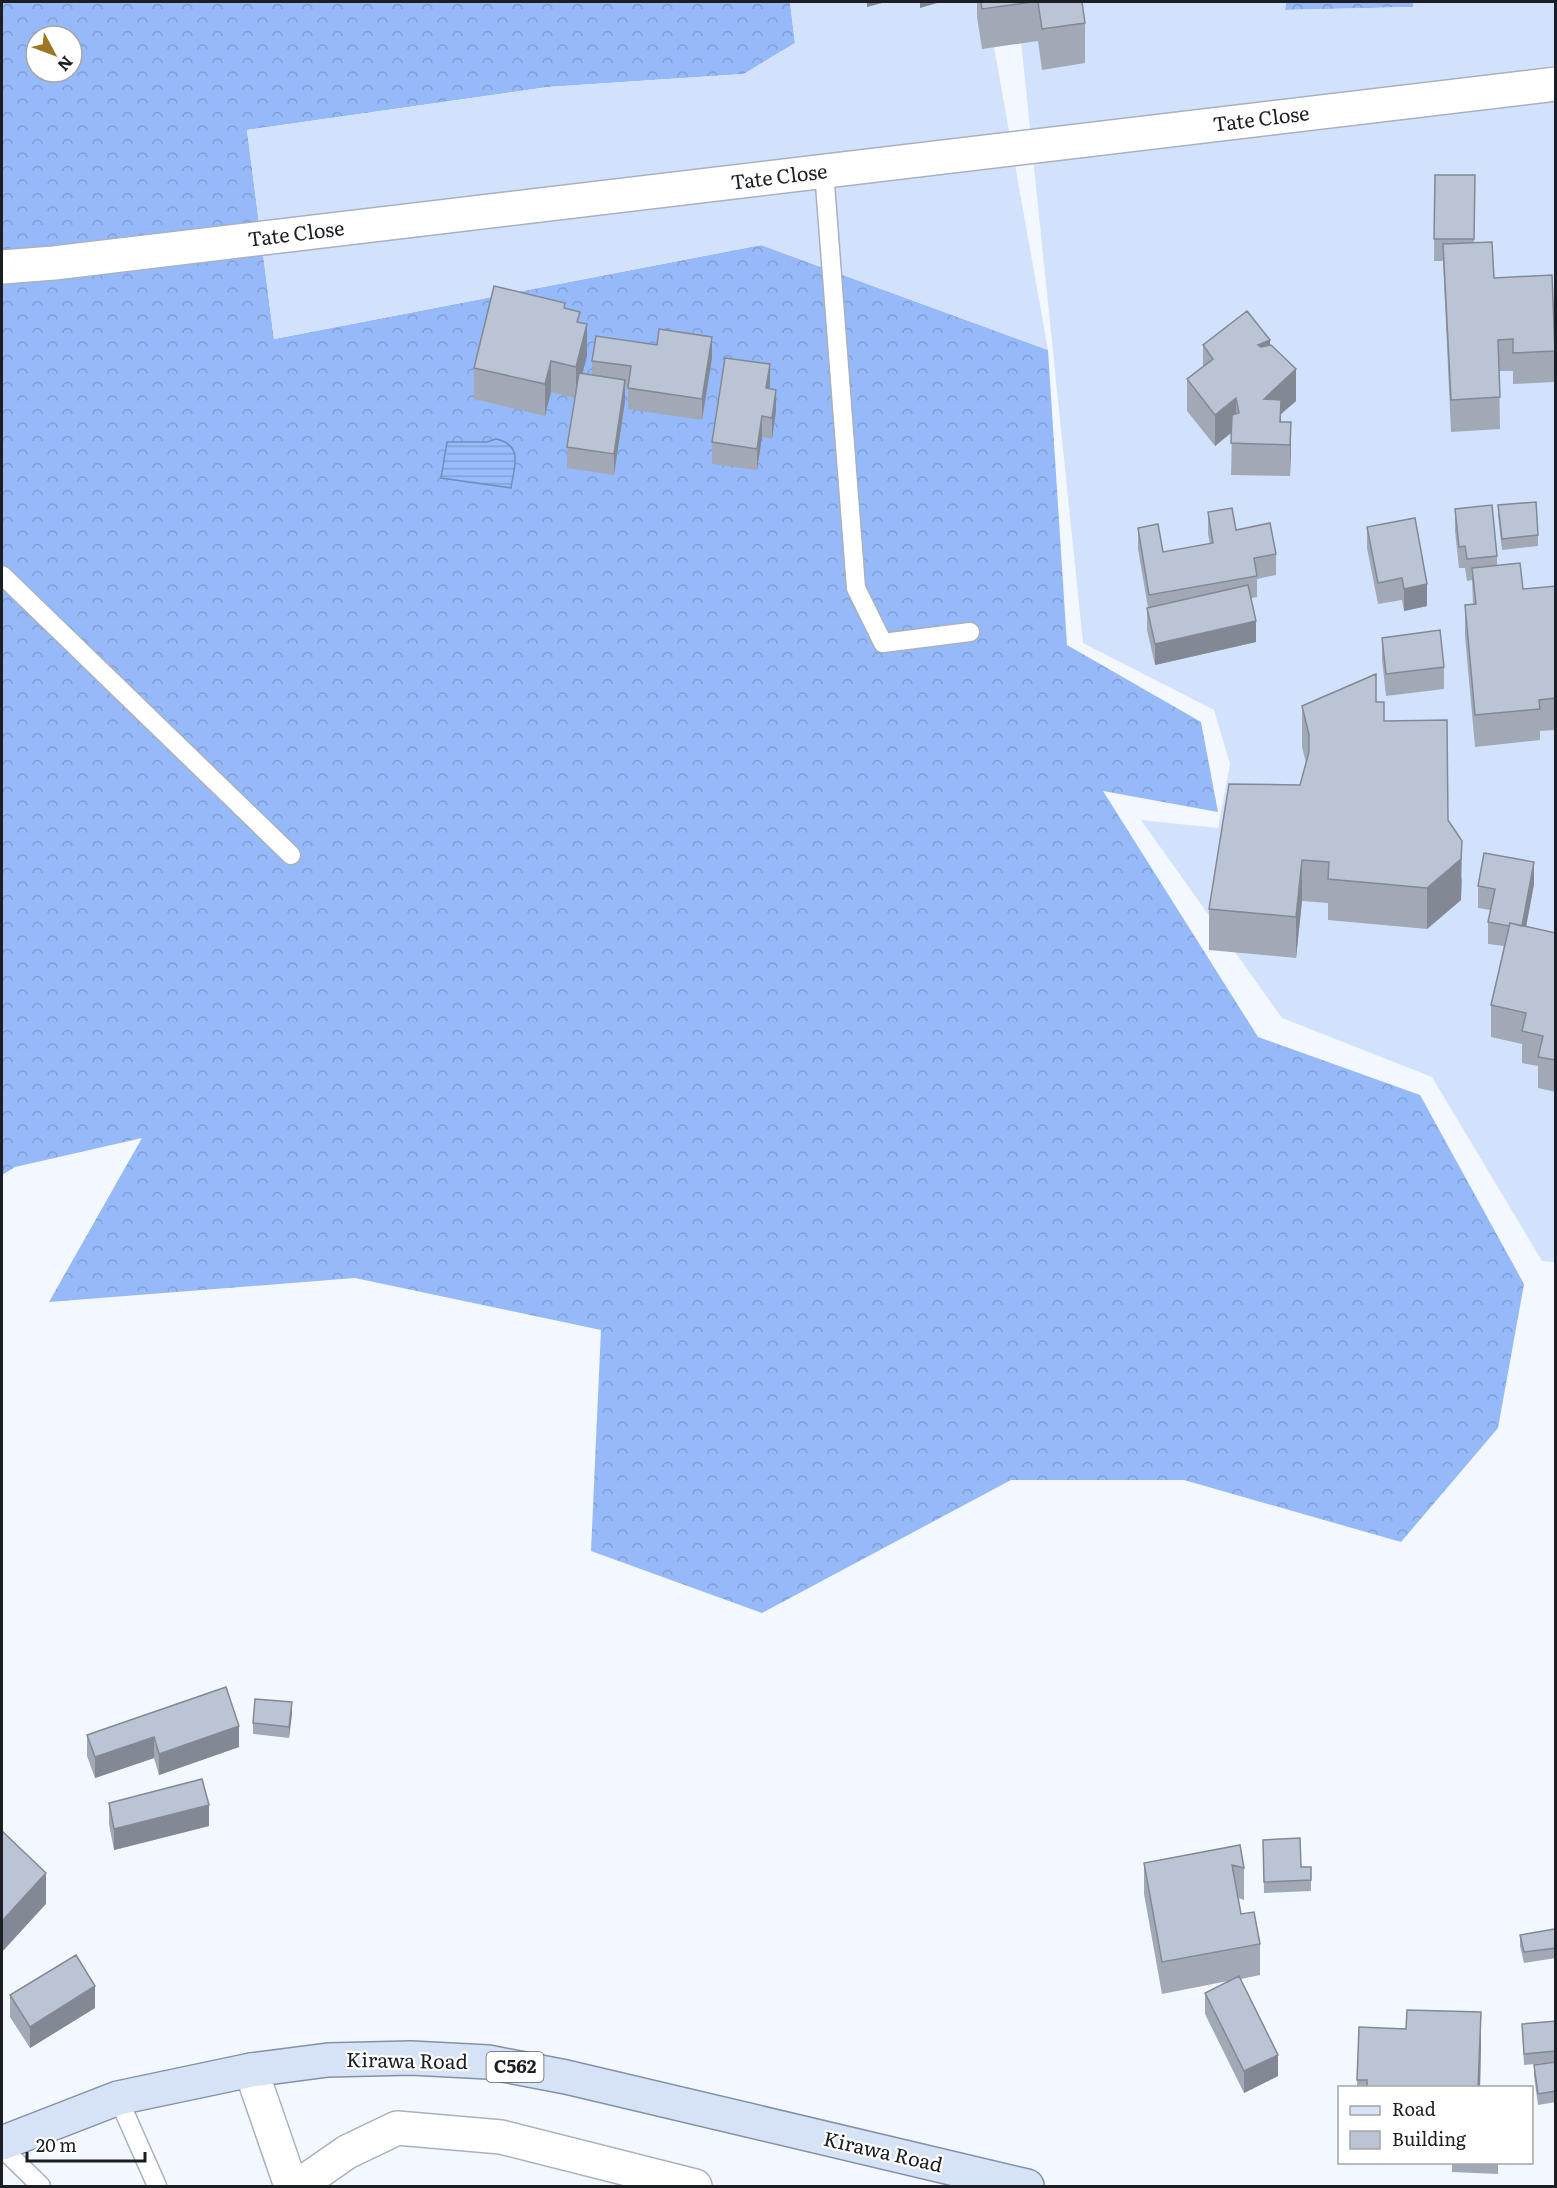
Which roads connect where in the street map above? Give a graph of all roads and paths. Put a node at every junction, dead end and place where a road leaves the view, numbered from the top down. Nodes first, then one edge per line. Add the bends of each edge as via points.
1 (1556, 84) edge
2 (824, 171) junction
3 (2, 267) edge
4 (2, 575) edge
5 (970, 632) dead end
6 (291, 855) dead end
7 (251, 2070) junction
8 (118, 2098) junction
9 (2, 2143) edge
10 (2, 2148) edge
11 (41, 2187) edge
12 (157, 2187) edge
13 (291, 2187) edge
14 (298, 2187) edge
15 (695, 2187) edge
16 (1027, 2187) edge

1 - 2 street, Tate Close
2 - 3 street, Tate Close
2 - 5 lane via 856,588 883,643
4 - 6 lane
7 - 8 main road, Kirawa Road / C562
7 - 13 street
7 - 16 main road, Kirawa Road / C562 via 328,2060 411,2058 488,2062 566,2077
8 - 9 main road, Kirawa Road / C562
8 - 12 lane
10 - 11 lane
14 - 15 street via 347,2152 397,2128 501,2137

